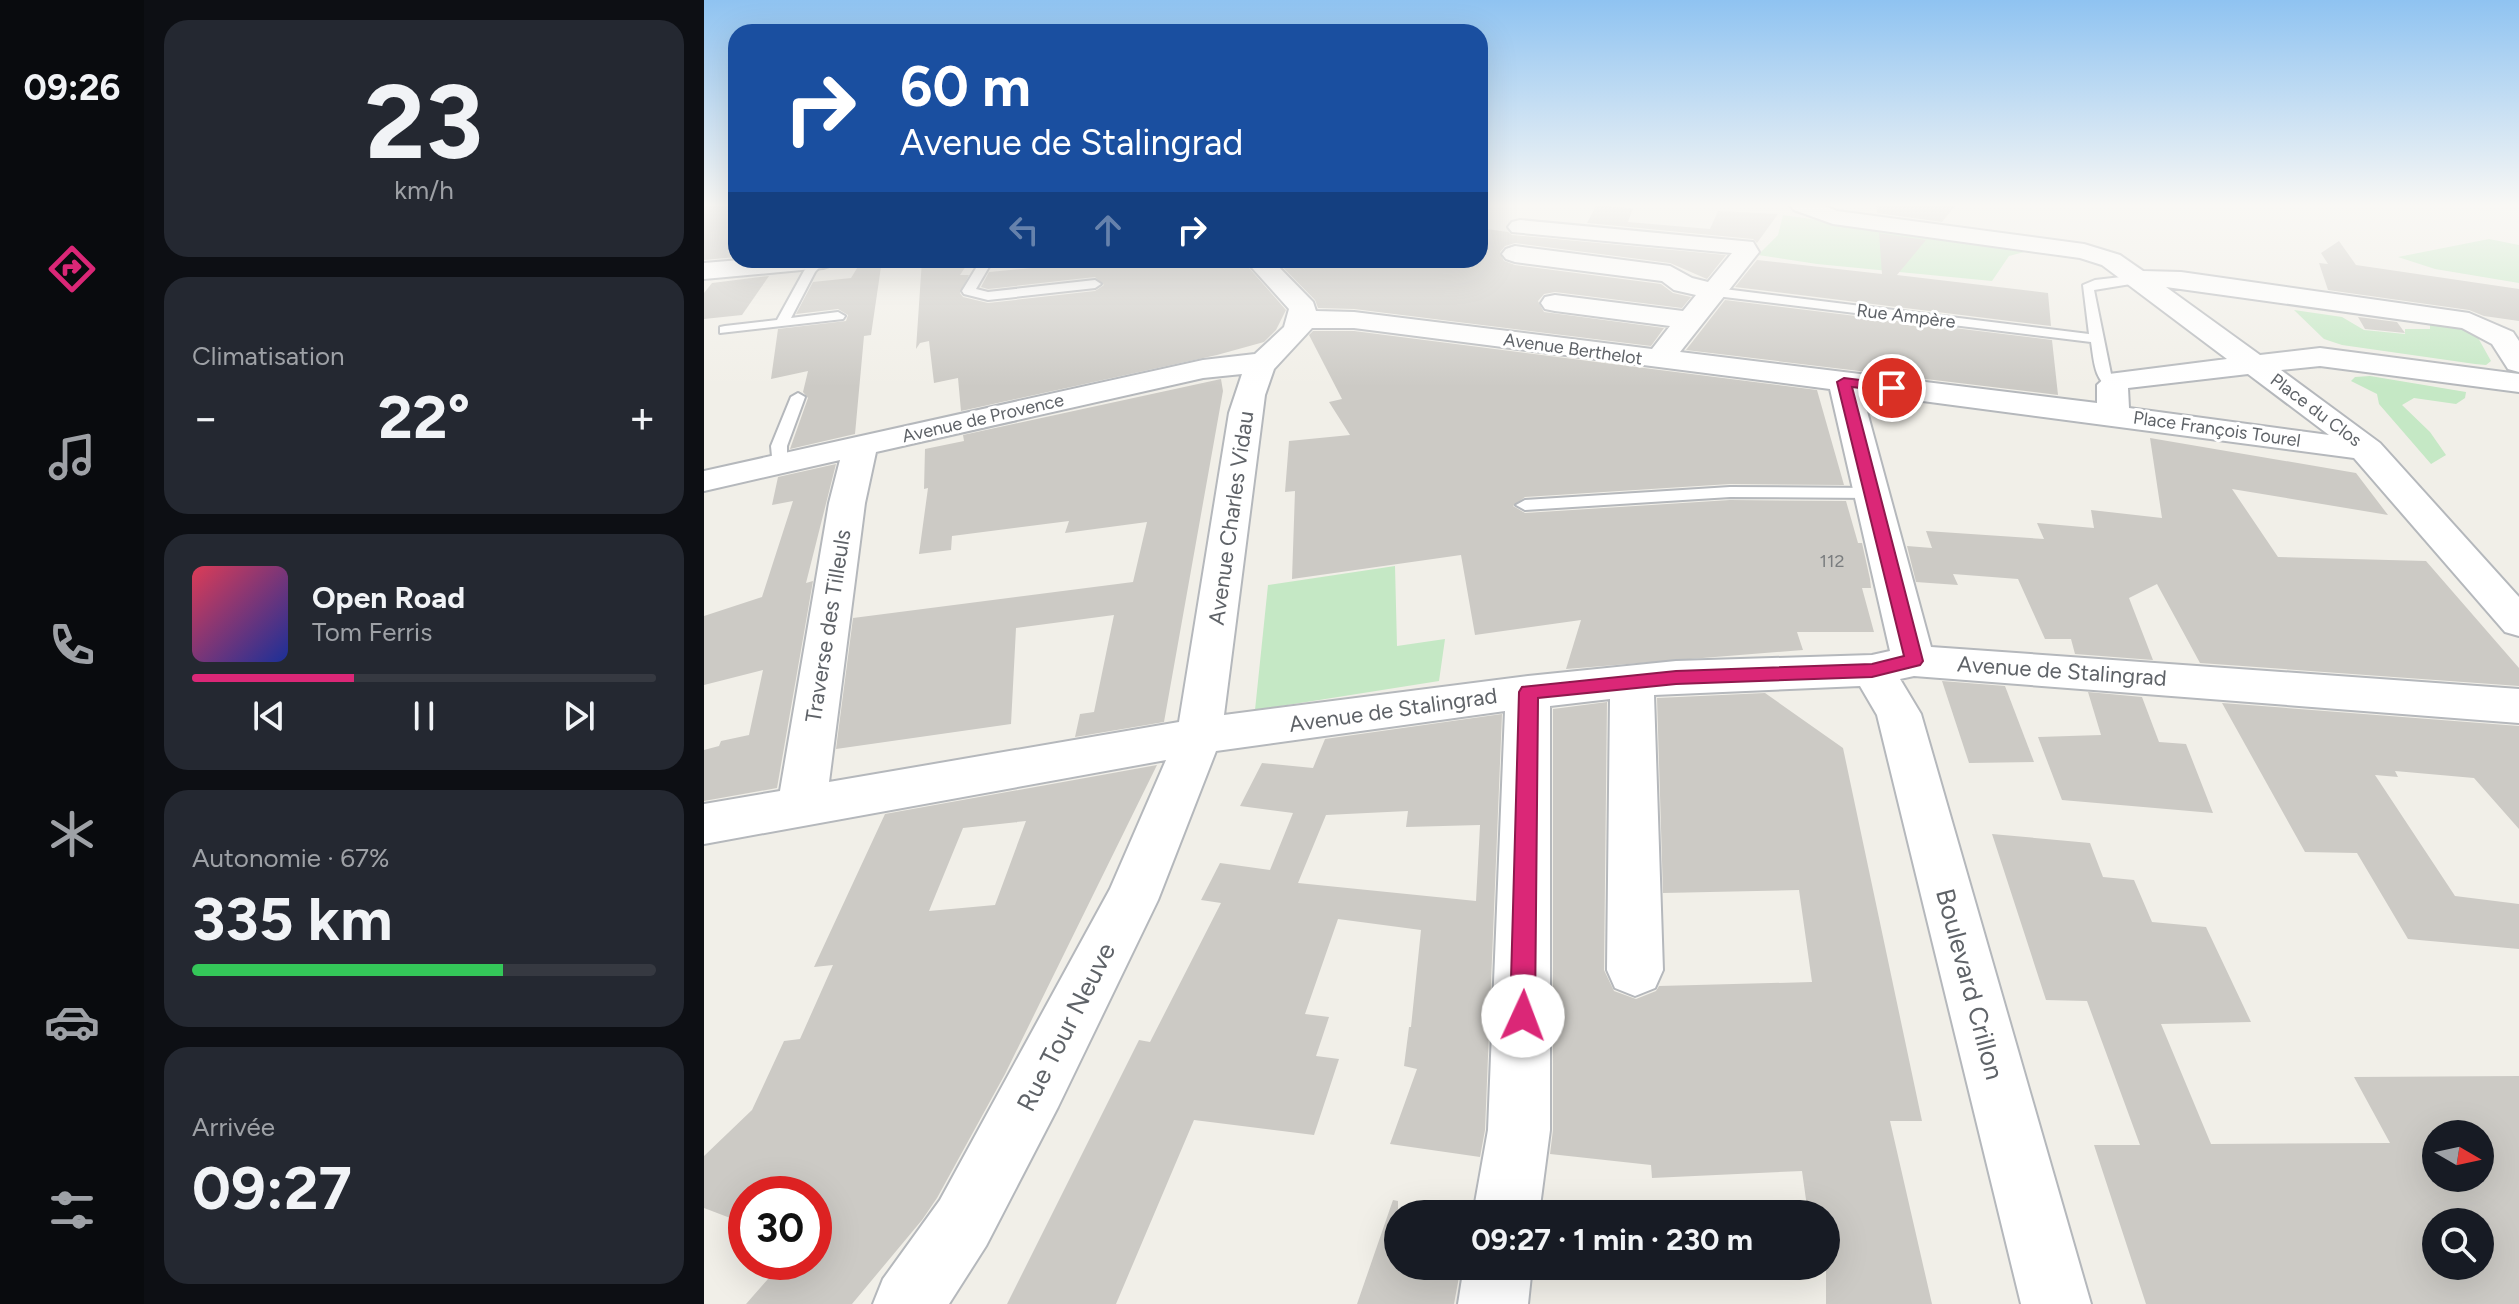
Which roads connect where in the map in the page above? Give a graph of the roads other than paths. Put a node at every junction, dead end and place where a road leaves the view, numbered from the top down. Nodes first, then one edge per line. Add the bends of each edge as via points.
1 (1607, 266) edge
2 (1736, 266) edge
3 (2120, 266) edge
4 (736, 268) edge
5 (813, 268) edge
6 (982, 268) edge
7 (1266, 268) edge
8 (704, 271) edge
9 (2139, 279) junction
10 (1095, 284) dead end
11 (1716, 292) junction
12 (1555, 303) dead end
13 (838, 316) dead end
14 (1303, 319) junction
15 (1688, 320) junction
16 (782, 323) junction
17 (725, 330) dead end
18 (2097, 339) junction
19 (1659, 360) junction
20 (1264, 362) junction
21 (2519, 363) edge
22 (2255, 364) junction
23 (1844, 382) junction
24 (2519, 383) edge
25 (798, 397) dead end
26 (2112, 400) junction
27 (861, 445) junction
28 (2368, 450) junction
29 (779, 464) junction
30 (704, 481) edge
31 (1872, 493) junction
32 (1525, 505) dead end
33 (2519, 622) edge
34 (1893, 665) junction
35 (1632, 682) junction
36 (1528, 692) junction
37 (2519, 706) edge
38 (1199, 736) junction
39 (801, 807) junction
40 (704, 824) edge
41 (1635, 970) dead end
42 (1508, 1200) edge
43 (1496, 1280) edge
44 (908, 1304) edge
45 (1493, 1304) edge
46 (2056, 1304) edge

1 - 11 street via 1670,274 1683,284
2 - 11 street
3 - 9 street
4 - 8 street
5 - 16 lane
6 - 10 lane via 968,291 988,296
7 - 14 street via 1303,308
9 - 18 lane via 2087,288
9 - 21 street via 2181,280 2469,321 2503,338
9 - 22 street
11 - 15 street
11 - 18 lane, Rue Ampère
12 - 15 street
13 - 16 lane
14 - 19 street, Avenue Berthelot via 1354,320
14 - 20 street, Avenue Charles Vidau
15 - 19 street
16 - 17 lane
18 - 26 lane
19 - 23 street, Avenue Berthelot
20 - 27 street, Avenue de Provence via 1203,369
20 - 38 street, Avenue Charles Vidau via 1253,379 1245,413
22 - 24 street, Place du Clos via 2350,359
22 - 26 street via 2129,378
22 - 28 street, Place du Clos
23 - 26 street, Avenue Berthelot
23 - 31 street, Boulevard Crillon
25 - 29 lane via 779,446
26 - 28 street, Place François Tourel
27 - 29 street, Avenue de Provence
27 - 39 street, Traverse des Tilleuls via 847,503
28 - 33 street, Place du Clos
29 - 30 street, Avenue de Provence
31 - 32 lane via 1730,492
31 - 34 street, Boulevard Crillon
34 - 35 street, Avenue de Stalingrad
34 - 37 street, Avenue de Stalingrad
34 - 46 street, Boulevard Crillon via 1899,714
35 - 36 street, Avenue de Stalingrad
35 - 41 street
36 - 38 street, Avenue de Stalingrad
36 - 42 street via 1519,1130
38 - 39 street, Avenue de Stalingrad
38 - 44 street, Rue Tour Neuve via 1132,900 1037,1086 963,1223
39 - 40 street, Avenue de Stalingrad
43 - 45 street

